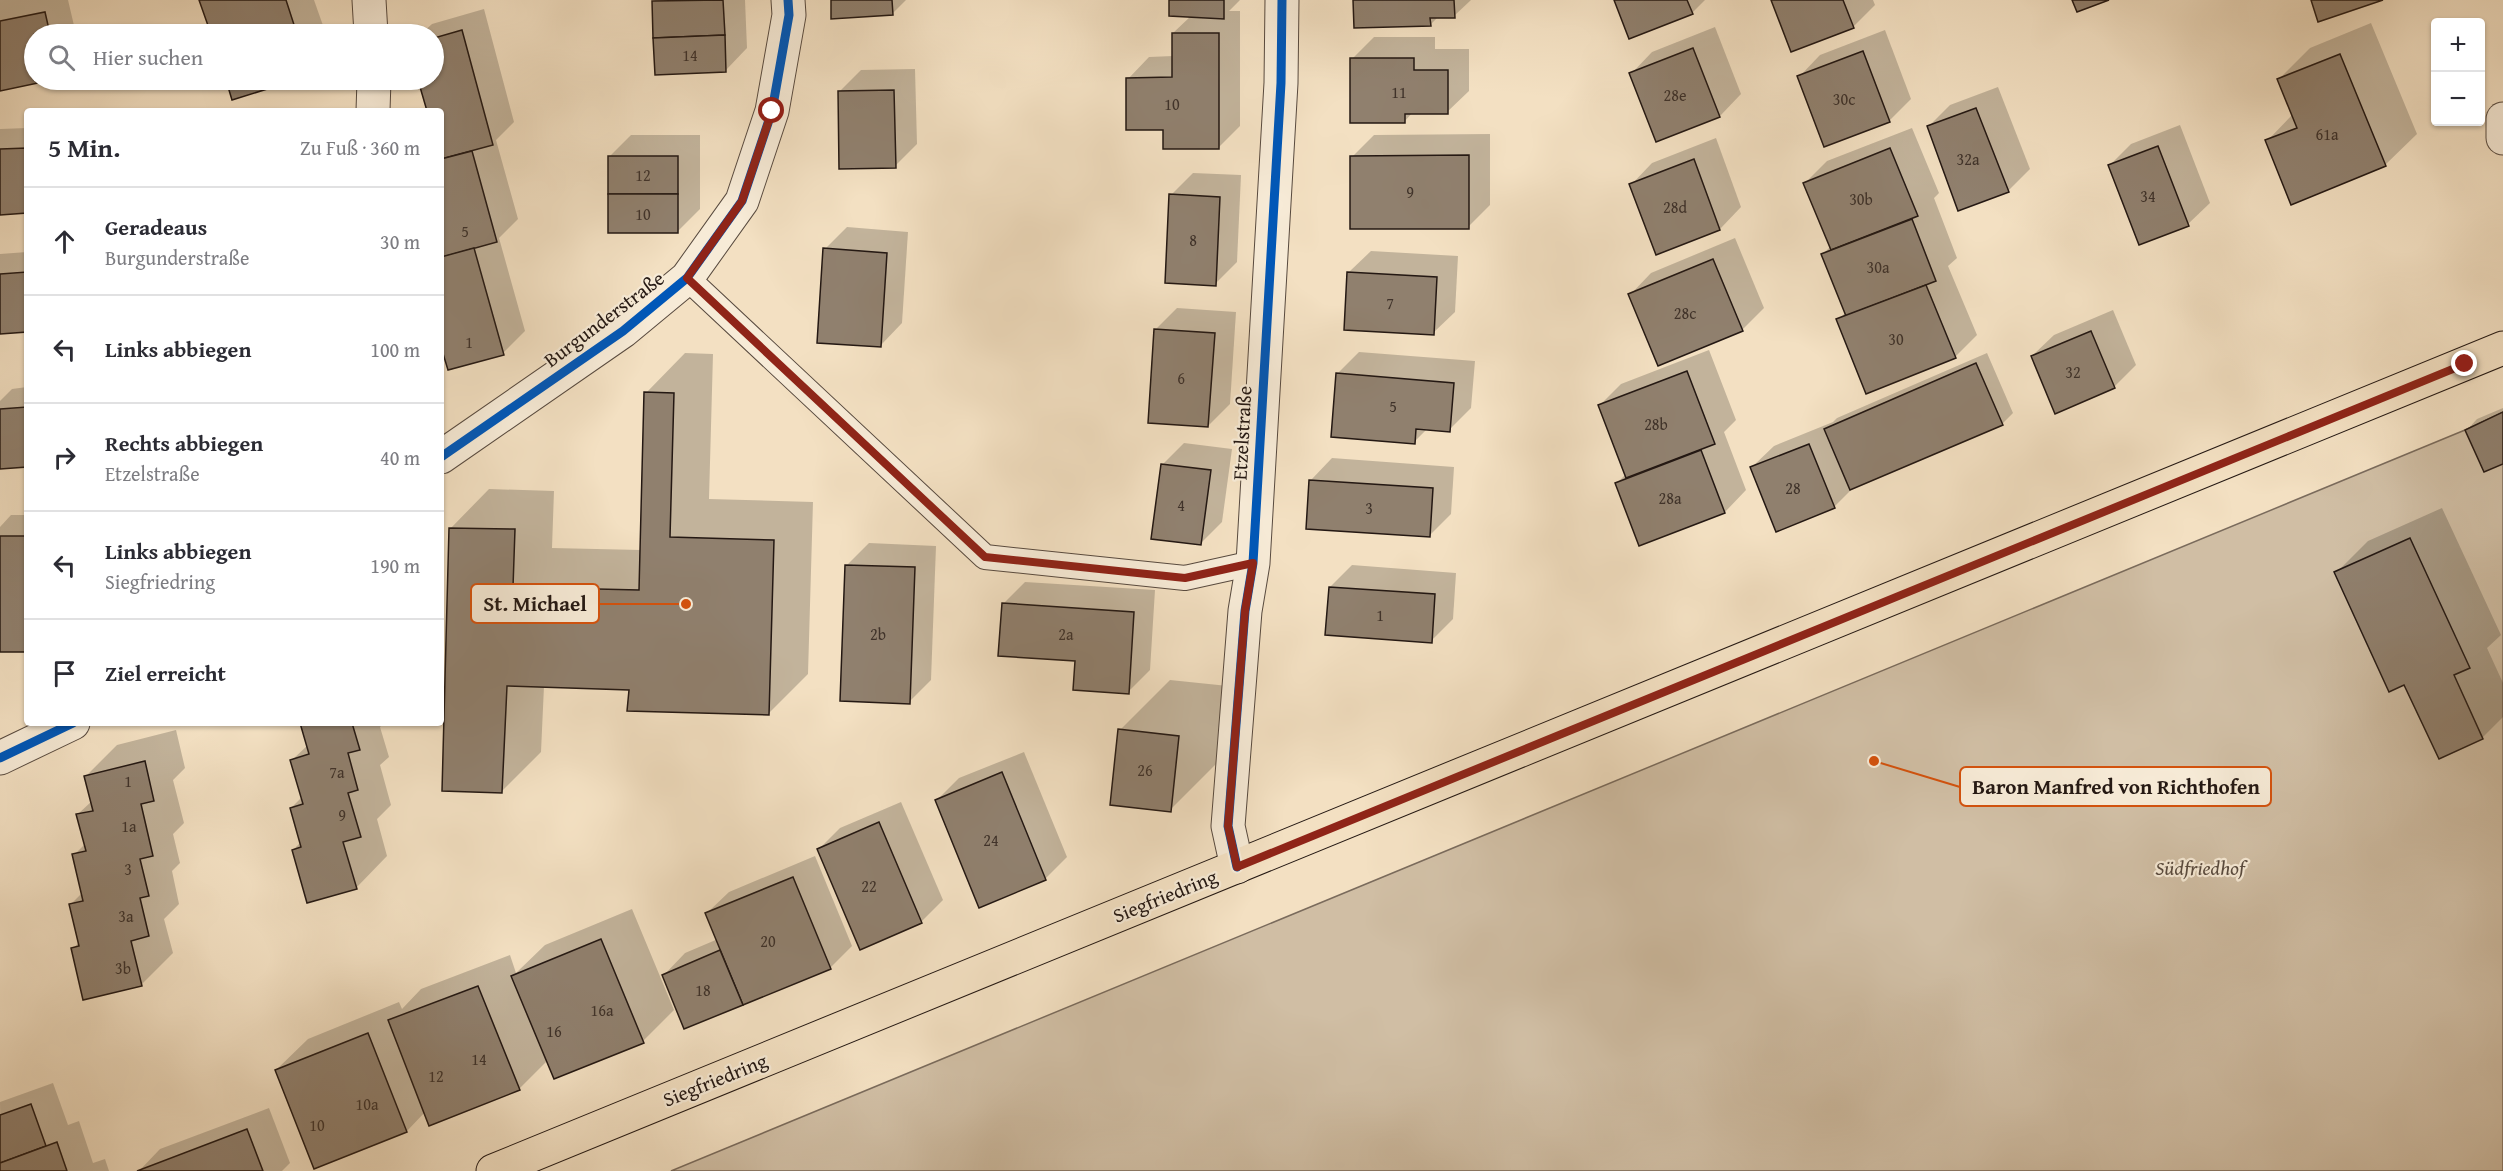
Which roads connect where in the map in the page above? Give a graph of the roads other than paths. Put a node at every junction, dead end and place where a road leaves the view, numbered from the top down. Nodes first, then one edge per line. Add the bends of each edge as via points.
1 (369, 0) edge
2 (788, 0) edge
3 (1282, 0) edge
4 (370, 24) edge
5 (374, 90) edge
6 (373, 108) edge
7 (2503, 119) edge
8 (2503, 138) edge
9 (687, 278) junction
10 (2503, 348) edge
11 (444, 455) edge
12 (1253, 563) junction
13 (67, 726) edge
14 (0, 758) edge
15 (1237, 867) junction
16 (493, 1171) edge

1 - 4 street
2 - 9 street, Burgunderstraße via 789,15 772,111 742,201
3 - 12 street, Etzelstraße via 1281,83
5 - 6 street
7 - 8 street
9 - 11 street, Burgunderstraße via 623,331
9 - 12 lane via 985,557 1185,578
10 - 15 main road, Siegfriedring
12 - 15 street, Etzelstraße via 1245,611 1228,826
13 - 14 street
15 - 16 main road, Siegfriedring

